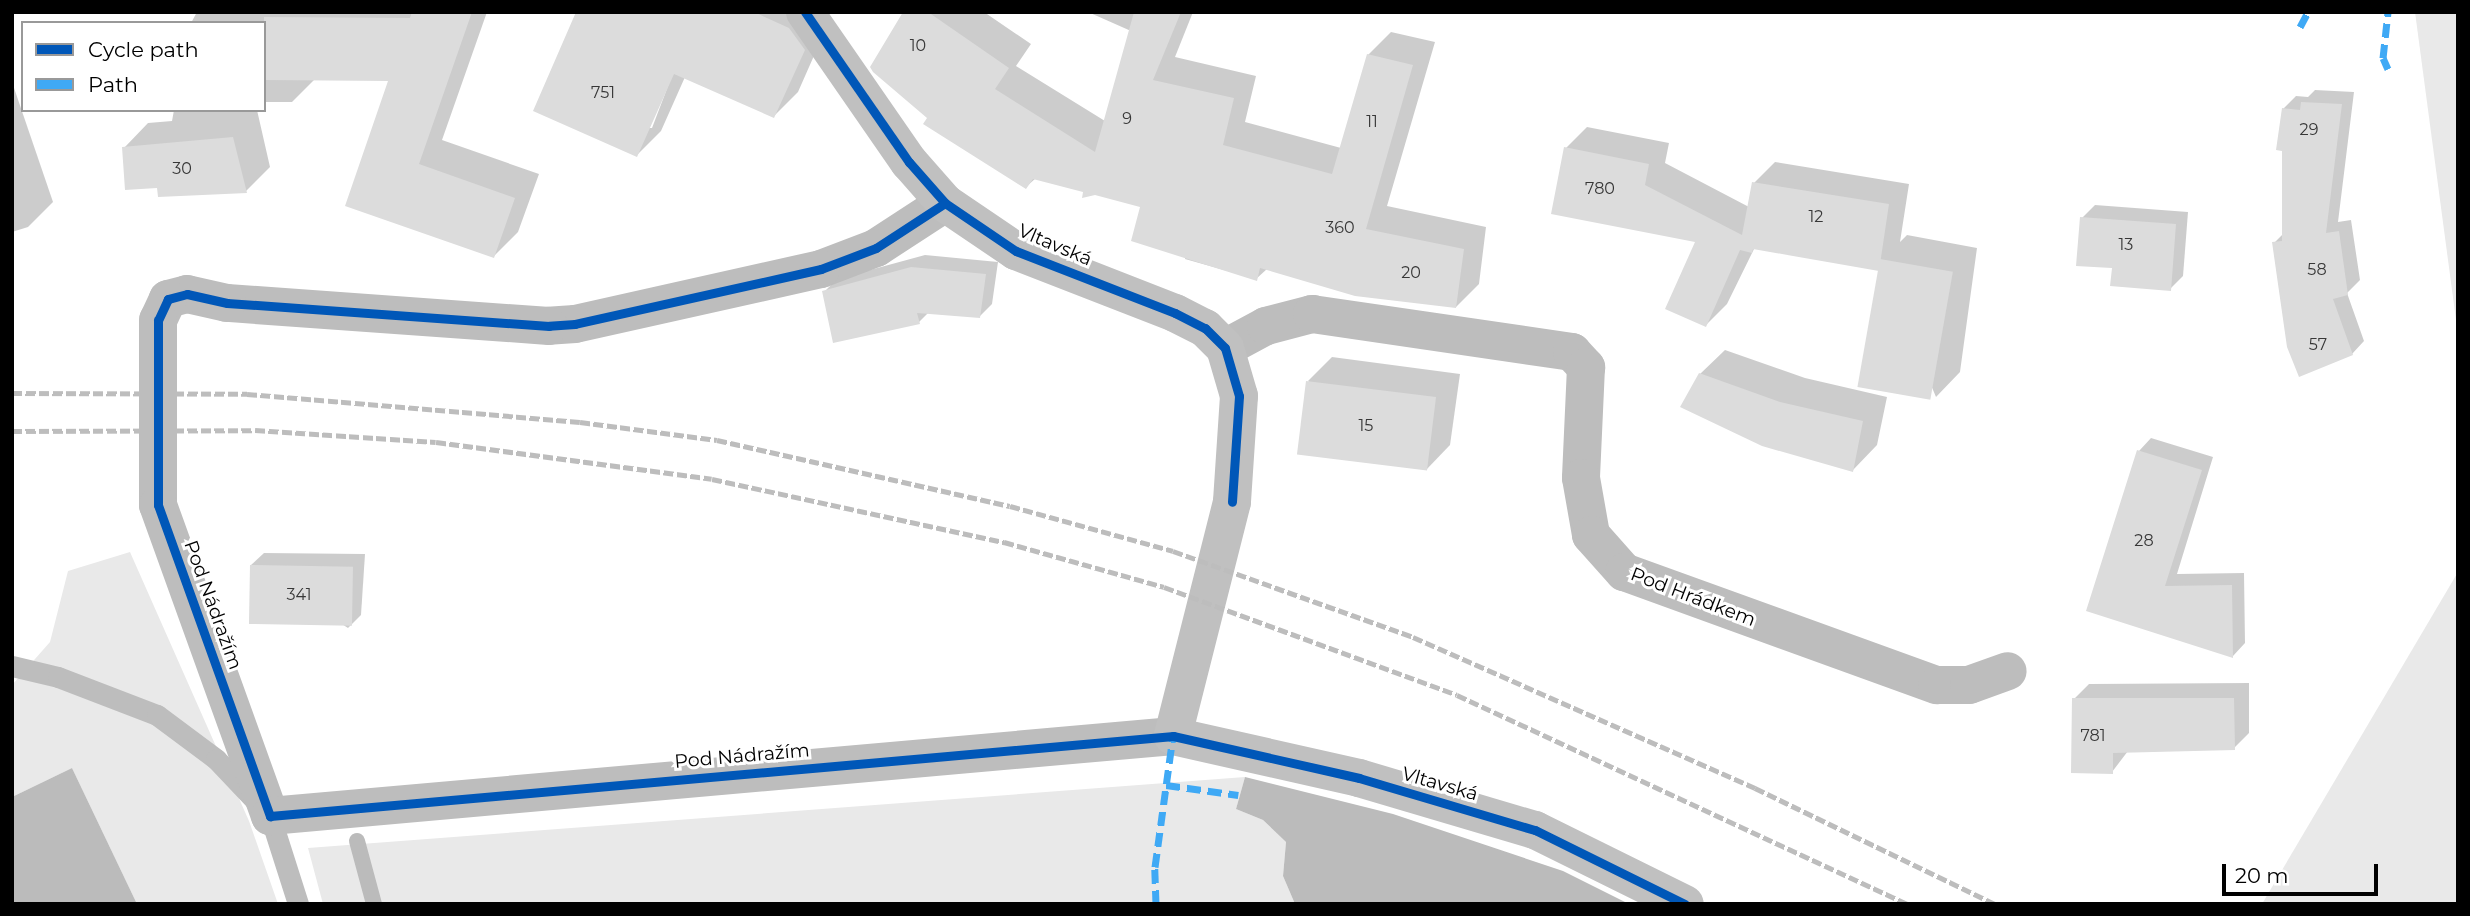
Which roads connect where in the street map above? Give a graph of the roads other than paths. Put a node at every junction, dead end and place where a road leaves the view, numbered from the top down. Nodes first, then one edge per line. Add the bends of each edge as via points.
1 (806, 12) edge
2 (945, 203) junction
3 (1225, 348) junction
4 (12, 666) edge
5 (2008, 671) dead end
6 (1172, 736) junction
7 (270, 816) junction
8 (298, 904) edge
9 (1685, 904) edge

1 - 2 street, Vltavská via 909,162
2 - 3 street, Vltavská via 1016,251 1175,313 1205,328
2 - 7 street, Pod Nádražím via 876,248 821,269 575,324 549,327 227,303 187,294 168,299 158,320 159,505
3 - 5 street, Pod Hrádkem via 1288,317 1312,314 1572,352 1586,367 1581,478 1591,535 1624,572 1937,685 1969,685
3 - 6 street via 1239,396 1232,502
4 - 7 lane via 58,677 157,715 216,760
6 - 7 street, Pod Nádražím
6 - 9 street, Vltavská via 1359,778 1535,830
7 - 8 lane

